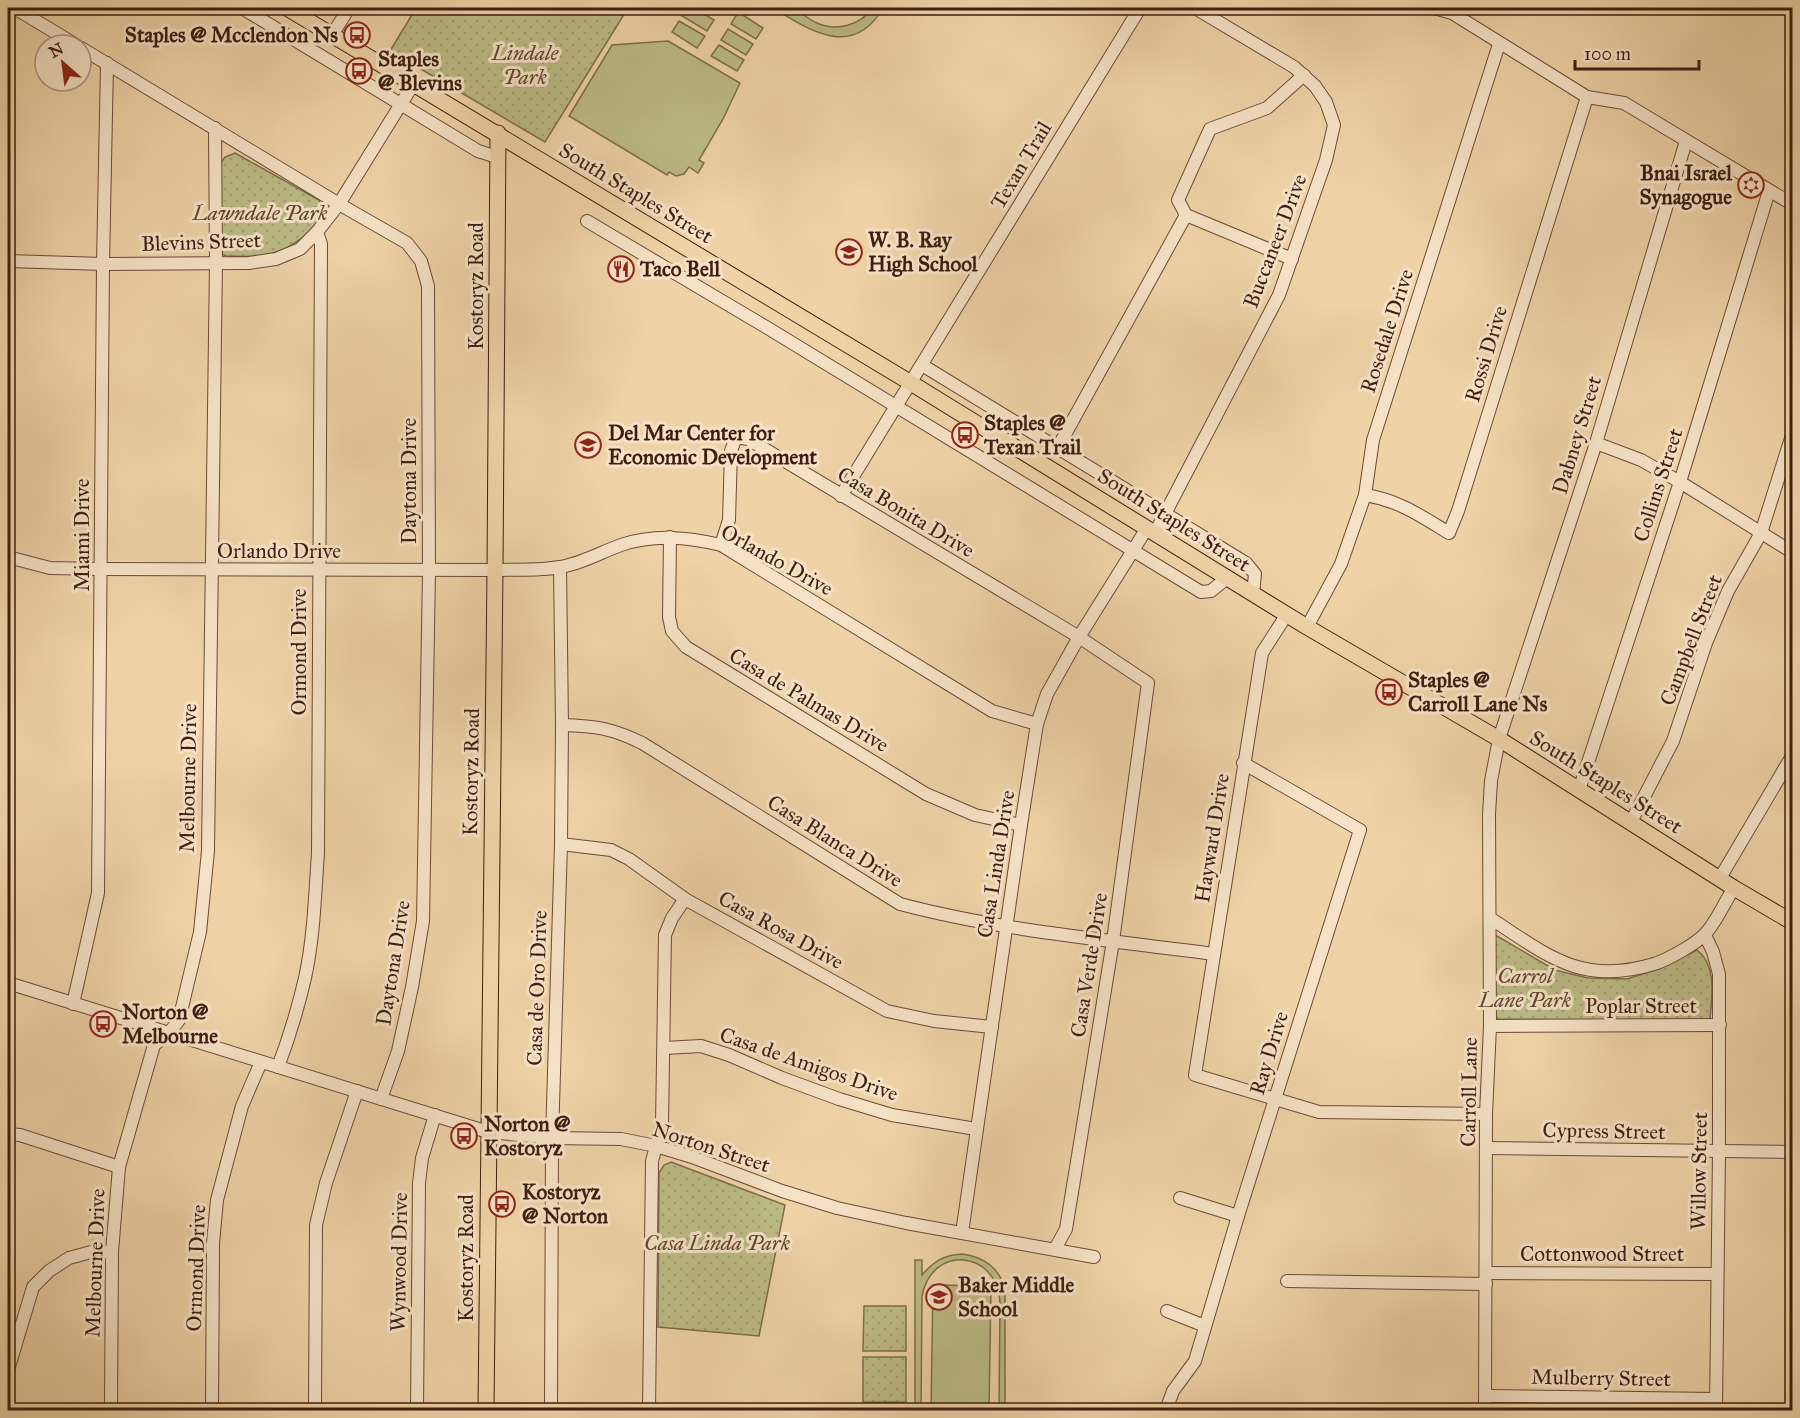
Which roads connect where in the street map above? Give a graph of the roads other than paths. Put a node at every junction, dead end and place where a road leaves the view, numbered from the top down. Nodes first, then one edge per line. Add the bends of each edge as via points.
1 (242, 8) edge
2 (287, 8) edge
3 (349, 8) edge
4 (1140, 8) edge
5 (1195, 8) edge
6 (1434, 8) edge
7 (8, 12) edge
8 (56, 33) edge
9 (332, 35) junction
10 (1499, 44) junction
11 (93, 55) edge
12 (107, 63) junction
13 (1304, 75) junction
14 (414, 83) junction
15 (1587, 97) junction
16 (400, 104) junction
17 (215, 128) junction
18 (498, 133) junction
19 (1686, 141) junction
20 (497, 157) junction
21 (1769, 191) junction
22 (339, 204) junction
23 (1792, 204) edge
24 (1186, 214) junction
25 (587, 221) dead end
26 (318, 232) junction
27 (1292, 260) junction
28 (8, 261) edge
29 (216, 263) junction
30 (103, 264) junction
31 (922, 365) junction
32 (911, 383) junction
33 (896, 407) junction
34 (1792, 435) edge
35 (1596, 443) junction
36 (1057, 449) junction
37 (1680, 482) junction
38 (1365, 495) junction
39 (841, 496) junction
40 (1164, 514) junction
41 (1151, 531) junction
42 (1761, 533) junction
43 (669, 537) junction
44 (721, 545) junction
45 (1133, 550) junction
46 (1792, 552) edge
47 (8, 556) edge
48 (560, 567) junction
49 (101, 569) junction
50 (318, 569) junction
51 (210, 570) junction
52 (495, 570) junction
53 (429, 572) junction
54 (1227, 578) junction
55 (1253, 594) junction
56 (1287, 615) junction
57 (1307, 627) junction
58 (1079, 637) junction
59 (1148, 683) joint
60 (1037, 724) junction
61 (562, 725) junction
62 (1499, 739) junction
63 (1792, 756) edge
64 (1244, 763) junction
65 (1579, 790) junction
66 (1631, 822) junction
67 (1021, 825) junction
68 (561, 844) junction
69 (1720, 878) junction
70 (1734, 888) junction
71 (685, 899) junction
72 (1490, 918) junction
73 (1792, 922) edge
74 (1006, 927) junction
75 (1705, 935) junction
76 (1113, 941) junction
77 (1214, 954) junction
78 (8, 983) edge
79 (73, 1004) junction
80 (1719, 1025) junction
81 (1490, 1026) junction
82 (992, 1027) junction
83 (168, 1033) junction
84 (664, 1048) junction
85 (261, 1062) junction
86 (278, 1067) junction
87 (357, 1091) junction
88 (381, 1099) junction
89 (1275, 1099) junction
90 (1486, 1114) junction
91 (435, 1115) junction
92 (976, 1130) junction
93 (488, 1132) junction
94 (8, 1134) edge
95 (552, 1137) junction
96 (656, 1146) junction
97 (1487, 1148) junction
98 (1719, 1152) junction
99 (1792, 1152) edge
100 (119, 1167) junction
101 (1180, 1198) dead end
102 (1238, 1216) junction
103 (962, 1233) junction
104 (1055, 1249) junction
105 (112, 1252) junction
106 (1094, 1257) dead end
107 (1717, 1274) junction
108 (1486, 1279) junction
109 (1287, 1281) dead end
110 (1167, 1311) dead end
111 (1205, 1326) junction
112 (8, 1370) edge
113 (1485, 1396) junction
114 (1716, 1405) edge
115 (111, 1410) edge
116 (212, 1410) edge
117 (315, 1410) edge
118 (417, 1410) edge
119 (486, 1410) edge
120 (551, 1410) edge
121 (650, 1410) edge
122 (1166, 1410) edge
123 (1485, 1410) edge

1 - 16 street
2 - 9 main road, South Staples Street
3 - 9 street
4 - 31 street, Texan Trail
5 - 13 street, Buccaneer Drive
6 - 10 street via 1452,13
7 - 8 street via 18,10
9 - 14 main road, South Staples Street
10 - 15 street
10 - 38 street, Rosedale Drive via 1373,440
11 - 12 street, Daytona Drive
12 - 17 street, Daytona Drive
12 - 30 street, Miami Drive
13 - 24 street via 1267,108 1210,129 1178,200
13 - 27 street, Buccaneer Drive via 1326,102 1334,125
14 - 16 street, Blevins Street
14 - 18 main road, South Staples Street
15 - 19 street via 1624,103
15 - 38 street, Rossi Drive via 1449,533 1415,512 1384,498
16 - 20 street via 478,151
16 - 22 street, Blevins Street
17 - 22 street, Daytona Drive
17 - 29 street, Melbourne Drive
18 - 20 main road, Kostoryz Road
18 - 32 main road, South Staples Street
19 - 21 street
19 - 35 street, Dabney Street
20 - 52 main road, Kostoryz Road
21 - 23 street
21 - 37 street, Collins Street
22 - 26 street, Blevins Street
22 - 53 street, Daytona Drive via 407,243 421,261 429,286
24 - 27 street
24 - 36 street
25 - 33 street
26 - 29 street, Blevins Street via 300,249 276,259
26 - 50 street, Ormond Drive
27 - 40 street, Buccaneer Drive via 1279,296
28 - 30 street, Blevins Street
29 - 30 street, Blevins Street
29 - 51 street, Melbourne Drive
30 - 49 street, Miami Drive
31 - 32 street, Texan Trail
31 - 36 street
32 - 33 street, Texan Trail
32 - 41 main road, South Staples Street
33 - 39 street, Texan Trail
33 - 45 street
34 - 42 street, Campbell Street
35 - 37 street via 1641,460
35 - 62 street, Dabney Street
36 - 40 street
37 - 42 street
37 - 65 street, Collins Street
38 - 57 street, Rosedale Drive via 1341,564
39 - 44 street, Casa Bonita Drive via 748,439 736,437 731,452 729,519
39 - 58 street, Casa Bonita Drive
40 - 41 street, Buccaneer Drive
40 - 55 street via 1246,563 1255,574
41 - 45 street, Casa Linda Drive
41 - 54 main road, South Staples Street
42 - 46 street
42 - 66 street, Campbell Street via 1728,591 1673,741
43 - 44 street, Orlando Drive
43 - 48 street, Orlando Drive via 622,545
43 - 67 street, Casa de Palmas Drive via 669,617 672,631 686,647 926,794 975,815
44 - 60 street, Orlando Drive via 992,711
45 - 54 street via 1201,592 1211,591
45 - 58 street, Casa Linda Drive
47 - 49 street, Orlando Drive via 50,567
48 - 52 street, Orlando Drive
48 - 61 street, Casa de Oro Drive
49 - 51 street, Orlando Drive
49 - 79 street, Miami Drive via 98,893
50 - 51 street, Orlando Drive
50 - 53 street, Orlando Drive
50 - 86 street, Ormond Drive via 318,853 314,912 305,976
51 - 83 street, Melbourne Drive via 208,851 192,971 179,1020
52 - 53 street, Orlando Drive
52 - 93 main road, Kostoryz Road
53 - 88 street, Daytona Drive via 423,921 398,1051
54 - 55 main road, South Staples Street
55 - 56 main road, South Staples Street
56 - 57 main road, South Staples Street
56 - 64 street, Hayward Drive via 1262,653
57 - 62 main road, South Staples Street
58 - 59 street, Casa Bonita Drive
58 - 60 street, Casa Linda Drive via 1047,694
59 - 76 street, Casa Verde Drive
60 - 67 street, Casa Linda Drive
61 - 68 street, Casa de Oro Drive
61 - 74 street, Casa Blanca Drive via 617,730 642,743 900,904
62 - 65 main road, South Staples Street
62 - 72 street, Carroll Lane via 1489,814
63 - 69 street
64 - 77 street, Hayward Drive
64 - 89 street, Ray Drive via 1360,830
65 - 66 main road, South Staples Street
66 - 69 main road, South Staples Street
67 - 74 street, Casa Linda Drive
68 - 71 street, Casa Rosa Drive via 610,850
68 - 95 street, Casa de Oro Drive
69 - 70 main road, South Staples Street
70 - 73 main road, South Staples Street
70 - 75 street
71 - 82 street, Casa Rosa Drive via 887,1011
71 - 84 street via 665,935
72 - 75 street via 1540,951 1570,966 1600,973 1631,971 1666,961
72 - 81 street, Carroll Lane
74 - 76 street, Casa Blanca Drive
74 - 82 street, Casa Linda Drive
75 - 80 street, Willow Street via 1719,974
76 - 77 street, Casa Blanca Drive
76 - 104 street, Casa Verde Drive via 1066,1229
77 - 89 street, Hayward Drive via 1195,1075
78 - 79 street, Norton Street
79 - 83 street, Norton Street
80 - 81 street, Poplar Street
80 - 98 street, Willow Street
81 - 90 street, Carroll Lane
82 - 92 street, Casa Linda Drive
83 - 85 street, Norton Street
83 - 100 street, Melbourne Drive via 154,1045
84 - 92 street, Casa de Amigos Drive via 701,1047 892,1116
84 - 96 street via 662,1124
85 - 86 street, Norton Street
85 - 116 street, Ormond Drive via 242,1106 217,1200
86 - 87 street, Norton Street
87 - 88 street, Norton Street
87 - 117 street via 316,1225
88 - 91 street, Norton Street
89 - 90 street via 1319,1112
89 - 102 street, Ray Drive
90 - 97 street, Carroll Lane
91 - 93 street, Norton Street
91 - 118 street, Wynwood Drive via 419,1183
92 - 103 street, Casa Linda Drive
93 - 95 street, Norton Street
93 - 119 main road, Kostoryz Road
94 - 100 street
95 - 96 street, Norton Street via 621,1139
95 - 120 street, Casa de Oro Drive
96 - 103 street, Norton Street via 837,1208
96 - 121 street via 651,1161
97 - 98 street, Cypress Street
97 - 108 street, Carroll Lane
98 - 99 street, Cypress Street
98 - 107 street, Willow Street
100 - 105 street, Melbourne Drive
101 - 102 street
102 - 111 street, Ray Drive
103 - 104 street, Norton Street
104 - 106 street, Norton Street
105 - 112 street via 69,1258 33,1287
105 - 115 street, Melbourne Drive
107 - 108 street, Cottonwood Street
107 - 114 street, Willow Street
108 - 109 street, Cottonwood Street
108 - 113 street, Carroll Lane
110 - 111 street
111 - 122 street, Ray Drive via 1195,1361 1173,1391
113 - 114 street, Mulberry Street
113 - 123 street, Carroll Lane

